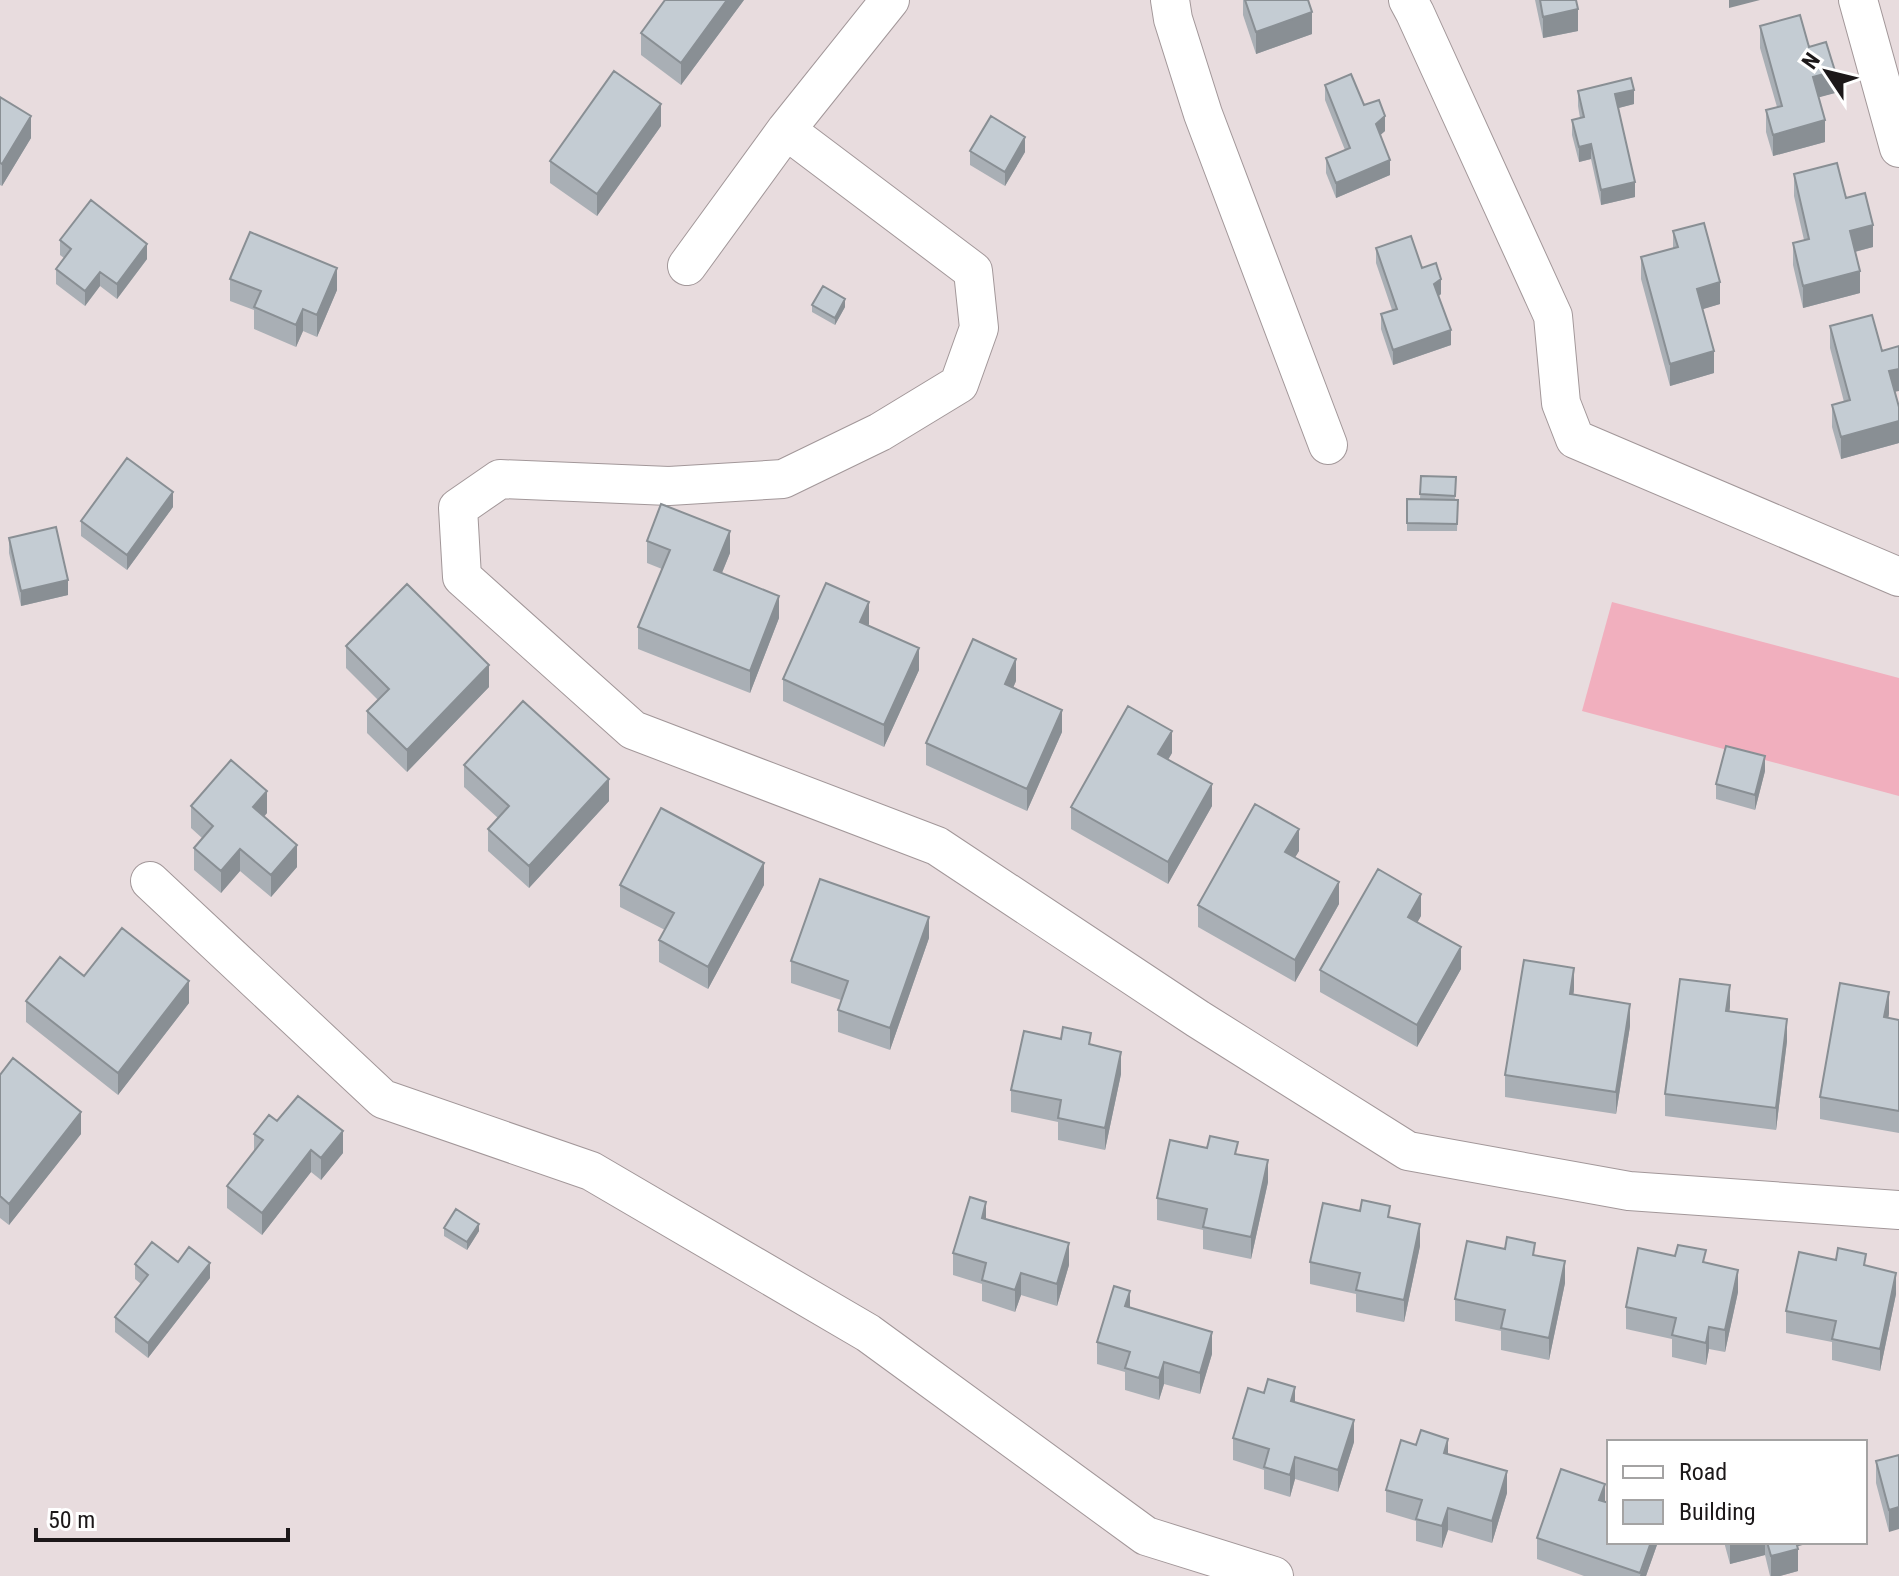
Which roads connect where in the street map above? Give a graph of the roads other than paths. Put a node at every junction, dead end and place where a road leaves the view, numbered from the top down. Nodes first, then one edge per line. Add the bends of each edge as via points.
1 (890, 0) edge
2 (1170, 0) edge
3 (1408, 0) edge
4 (1858, 0) edge
5 (786, 130) junction
6 (1899, 148) edge
7 (687, 266) dead end
8 (1328, 445) dead end
9 (1899, 577) edge
10 (150, 881) dead end
11 (1899, 1210) edge
12 (1274, 1576) edge

1 - 5 street
2 - 8 street via 1203,114
3 - 9 street via 1553,316 1561,403 1575,439
4 - 6 street
5 - 7 street
5 - 11 street via 973,271 979,328 959,384 880,432 783,479 669,486 500,479 458,508 462,577 633,730 937,846 1408,1151 1629,1191
10 - 12 street via 383,1099 591,1171 868,1333 1146,1536

